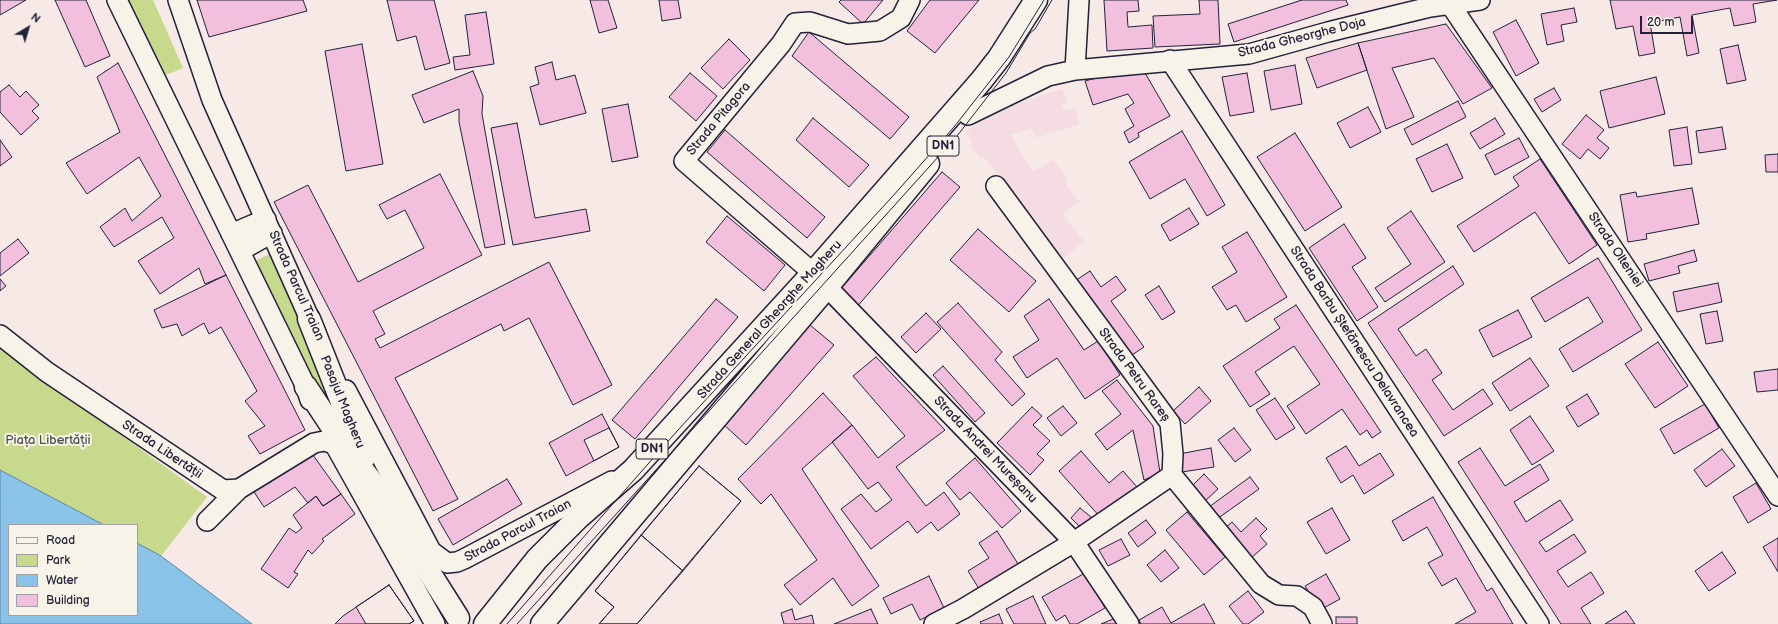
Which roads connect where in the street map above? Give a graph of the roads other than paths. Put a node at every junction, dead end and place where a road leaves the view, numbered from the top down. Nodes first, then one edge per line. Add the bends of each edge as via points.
1 (117, 0) edge
2 (178, 0) edge
3 (910, 0) edge
4 (1036, 0) edge
5 (1052, 0) edge
6 (1079, 0) edge
7 (1480, 0) edge
8 (1450, 4) junction
9 (1170, 60) junction
10 (1075, 70) junction
11 (968, 115) junction
12 (996, 186) dead end
13 (269, 226) junction
14 (231, 234) junction
15 (240, 251) junction
16 (820, 280) junction
17 (309, 319) junction
18 (0, 335) edge
19 (306, 387) junction
20 (334, 444) junction
21 (633, 470) junction
22 (1172, 475) junction
23 (374, 485) junction
24 (239, 490) junction
25 (1778, 496) edge
26 (207, 521) dead end
27 (1074, 542) junction
28 (458, 618) dead end
29 (549, 620) edge
30 (486, 622) edge
31 (435, 624) edge
32 (934, 624) edge
33 (1129, 624) edge
34 (1322, 624) edge
35 (1538, 624) edge

1 - 14 street
2 - 13 street, Strada Parcul Traian via 212,100
3 - 16 street, Strada Pitagora via 901,18 880,31 848,34 810,22 795,23 781,44 684,161
4 - 16 main road, Strada General Gheorghe Magheru / DN1 via 999,58
5 - 11 main road, Strada General Gheorghe Magheru / DN1 via 1018,54
6 - 10 street
7 - 8 street, Strada Gheorghe Doja
8 - 9 street, Strada Gheorghe Doja via 1366,22 1249,54
8 - 25 street, Strada Olteniei
9 - 10 street, Strada Gheorghe Doja
9 - 35 street, Strada Barbu Ștefănescu Delavrancea
10 - 11 street, Strada Gheorghe Doja via 1048,76
11 - 16 main road, Strada General Gheorghe Magheru / DN1
12 - 22 street, Strada Petru Rareș via 1170,423 1174,454
13 - 14 street
13 - 15 street
13 - 17 street, Strada Parcul Traian
14 - 15 street
15 - 19 street
16 - 21 main road, Strada General Gheorghe Magheru / DN1
16 - 27 street, Strada Andrei Mureșanu
16 - 29 main road, Strada General Gheorghe Magheru / DN1
17 - 21 street, Strada Parcul Traian via 431,551 447,563 464,559
17 - 23 main road, Pasajul Magheru
18 - 24 street, Strada Libertății via 47,372 218,487 228,491
19 - 20 street via 315,411
19 - 23 main road, Pasajul Magheru
20 - 24 street via 314,442
20 - 31 street
21 - 30 main road, Strada General Gheorghe Magheru / DN1 via 537,558
22 - 27 street
22 - 34 street via 1261,584 1279,595 1297,596 1313,607
23 - 28 main road, Pasajul Magheru
24 - 26 street
27 - 32 street
27 - 33 street, Strada Andrei Mureșanu

